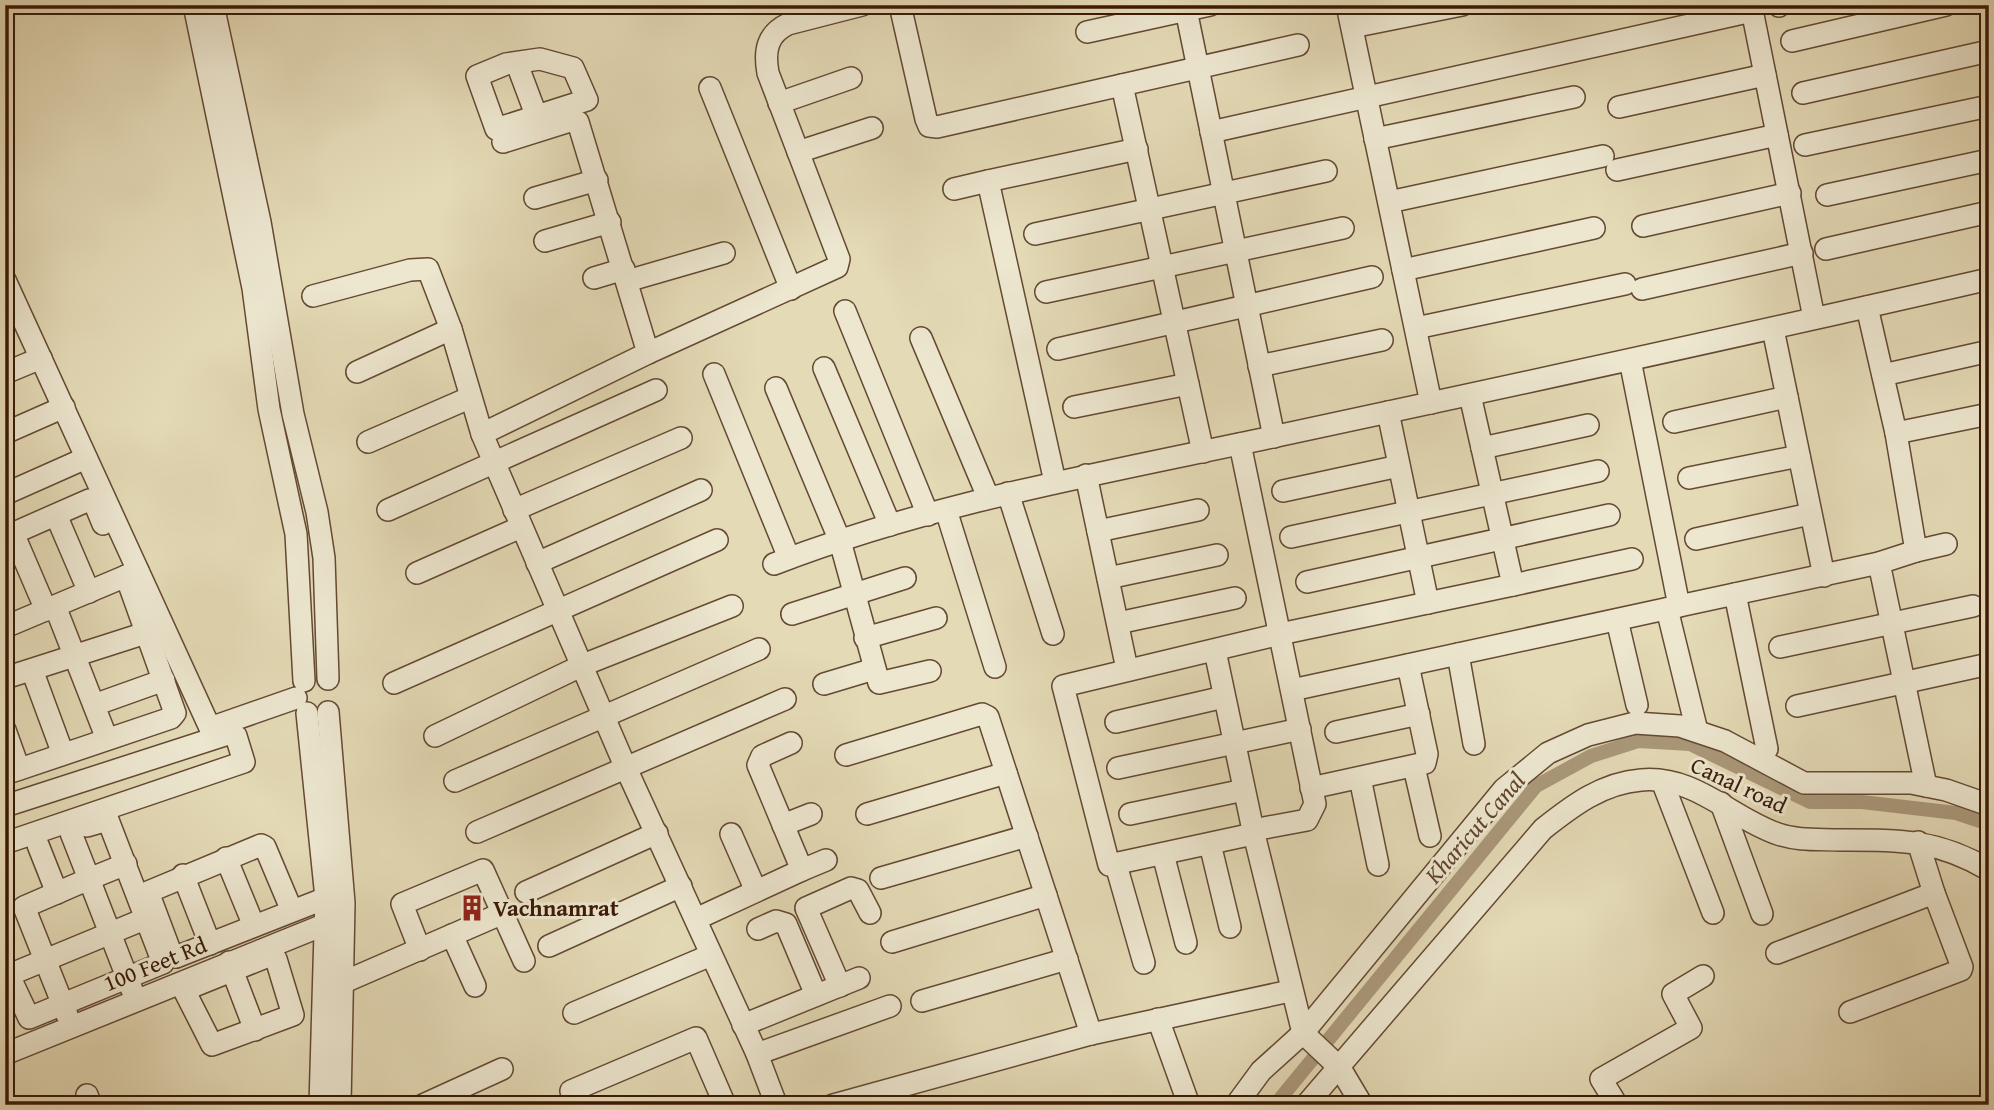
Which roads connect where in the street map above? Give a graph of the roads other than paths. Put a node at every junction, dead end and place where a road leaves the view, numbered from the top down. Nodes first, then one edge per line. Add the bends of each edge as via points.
1 (194, 5) edge
2 (213, 5) edge
3 (862, 5) edge
4 (900, 5) edge
5 (1210, 5) edge
6 (1347, 5) edge
7 (1462, 5) edge
8 (1946, 5) edge
9 (1185, 8) edge
10 (1752, 8) edge
11 (1352, 27) junction
12 (1087, 32) dead end
13 (1792, 41) dead end
14 (1298, 46) dead end
15 (1989, 51) edge
16 (1198, 69) junction
17 (520, 72) dead end
18 (1765, 75) junction
19 (851, 78) dead end
20 (1122, 85) junction
21 (710, 88) dead end
22 (1803, 93) dead end
23 (1365, 97) junction
24 (1574, 97) dead end
25 (779, 103) junction
26 (1989, 106) edge
27 (1619, 107) dead end
28 (539, 123) junction
29 (872, 128) dead end
30 (1211, 132) junction
31 (1777, 135) junction
32 (1375, 139) junction
33 (503, 142) dead end
34 (1805, 145) dead end
35 (1137, 149) junction
36 (798, 152) junction
37 (1989, 160) edge
38 (1326, 171) dead end
39 (597, 180) junction
40 (988, 181) junction
41 (954, 189) dead end
42 (1790, 193) junction
43 (1224, 194) junction
44 (1827, 195) dead end
45 (536, 198) dead end
46 (1389, 202) junction
47 (1151, 210) junction
48 (1989, 212) edge
49 (610, 222) junction
50 (1643, 226) dead end
51 (1343, 228) dead end
52 (1594, 228) dead end
53 (1035, 234) dead end
54 (545, 241) dead end
55 (1826, 249) dead end
56 (1236, 252) junction
57 (724, 253) dead end
58 (1802, 253) junction
59 (1165, 268) junction
60 (1403, 270) junction
61 (625, 275) junction
62 (1372, 277) dead end
63 (594, 278) dead end
64 (1989, 279) edge
65 (791, 289) junction
66 (1046, 292) dead end
67 (8, 293) edge
68 (313, 296) dead end
69 (1247, 306) junction
70 (1867, 307) junction
71 (845, 311) dead end
72 (1814, 318) junction
73 (1176, 324) junction
74 (1416, 328) junction
75 (451, 329) junction
76 (1773, 329) junction
77 (921, 338) dead end
78 (1382, 340) dead end
79 (1058, 349) dead end
80 (1985, 352) dead end
81 (648, 353) junction
82 (41, 358) junction
83 (1630, 360) junction
84 (1259, 366) junction
85 (824, 368) dead end
86 (356, 372) dead end
87 (5, 373) edge
88 (714, 374) dead end
89 (1883, 375) junction
90 (1188, 384) junction
91 (776, 388) dead end
92 (656, 390) dead end
93 (1470, 395) junction
94 (1787, 397) junction
95 (469, 398) junction
96 (1432, 403) junction
97 (64, 407) junction
98 (1074, 407) dead end
99 (1388, 412) junction
100 (1989, 414) edge
101 (1674, 422) dead end
102 (1588, 425) dead end
103 (5, 433) edge
104 (1896, 433) junction
105 (482, 434) junction
106 (1274, 437) junction
107 (681, 438) dead end
108 (369, 442) dead end
109 (1240, 444) junction
110 (1482, 448) junction
111 (1203, 452) junction
112 (1799, 456) junction
113 (86, 458) junction
114 (495, 464) junction
115 (1399, 466) junction
116 (1598, 471) dead end
117 (1086, 475) junction
118 (1689, 478) dead end
119 (1055, 482) junction
120 (701, 490) dead end
121 (1283, 491) dead end
122 (5, 494) edge
123 (1493, 494) junction
124 (998, 495) junction
125 (388, 510) dead end
126 (1198, 510) dead end
127 (937, 512) junction
128 (1409, 512) junction
129 (1810, 514) junction
130 (56, 515) junction
131 (1609, 515) dead end
132 (518, 518) junction
133 (890, 525) junction
134 (1098, 531) junction
135 (9, 535) edge
136 (1292, 537) dead end
137 (1503, 538) junction
138 (1696, 539) dead end
139 (717, 540) dead end
140 (840, 541) junction
141 (1946, 544) dead end
142 (1916, 551) junction
143 (1217, 555) dead end
144 (1419, 556) junction
145 (1632, 559) dead end
146 (537, 563) junction
147 (1879, 564) junction
148 (416, 573) dead end
149 (132, 574) junction
150 (1824, 576) junction
151 (905, 578) dead end
152 (1108, 578) junction
153 (1307, 582) dead end
154 (1513, 585) junction
155 (89, 592) junction
156 (853, 594) junction
157 (1735, 594) junction
158 (1235, 598) dead end
159 (1428, 603) junction
160 (732, 606) dead end
161 (1973, 606) dead end
162 (1673, 607) junction
163 (51, 608) junction
164 (558, 611) junction
165 (792, 614) dead end
166 (936, 618) dead end
167 (1617, 620) junction
168 (1118, 623) junction
169 (1889, 625) junction
170 (5, 627) edge
171 (155, 630) junction
172 (1053, 634) dead end
173 (1280, 634) junction
174 (865, 638) junction
175 (1780, 647) dead end
176 (759, 649) dead end
177 (1215, 651) junction
178 (1458, 654) junction
179 (75, 656) junction
180 (1989, 664) edge
181 (583, 665) junction
182 (1408, 665) junction
183 (995, 667) dead end
184 (874, 669) junction
185 (1127, 669) junction
186 (32, 670) junction
187 (930, 671) dead end
188 (5, 678) edge
189 (328, 679) junction
190 (164, 680) junction
191 (394, 683) dead end
192 (1902, 683) junction
193 (824, 684) dead end
194 (1292, 690) junction
195 (1224, 698) junction
196 (785, 699) dead end
197 (309, 701) junction
198 (93, 705) junction
199 (1637, 705) dead end
200 (1797, 706) dead end
201 (1419, 713) junction
202 (604, 716) junction
203 (1116, 722) dead end
204 (210, 728) junction
205 (1300, 729) junction
206 (1697, 731) junction
207 (6, 732) edge
208 (1336, 732) dead end
209 (435, 736) dead end
210 (107, 739) junction
211 (791, 743) dead end
212 (1233, 743) junction
213 (1474, 744) dead end
214 (176, 745) junction
215 (1767, 748) dead end
216 (63, 754) junction
217 (846, 755) dead end
218 (114, 766) junction
219 (625, 766) junction
220 (1413, 767) junction
221 (1118, 768) dead end
222 (12, 772) edge
223 (1006, 773) junction
224 (1360, 778) junction
225 (456, 780) dead end
226 (1662, 780) junction
227 (188, 783) junction
228 (1926, 786) junction
229 (50, 787) junction
230 (1311, 788) junction
231 (1244, 790) junction
232 (5, 798) edge
233 (126, 803) junction
234 (1721, 803) junction
235 (1989, 805) edge
236 (5, 806) edge
237 (811, 814) dead end
238 (866, 814) dead end
239 (1130, 814) dead end
240 (783, 825) junction
241 (67, 828) junction
242 (477, 832) dead end
243 (1253, 832) junction
244 (657, 833) junction
245 (731, 834) dead end
246 (1027, 836) junction
247 (1430, 836) dead end
248 (1918, 842) junction
249 (5, 843) edge
250 (1210, 844) junction
251 (38, 845) junction
252 (1163, 854) junction
253 (5, 858) edge
254 (226, 858) junction
255 (826, 860) dead end
256 (126, 864) junction
257 (1116, 864) junction
258 (1378, 865) dead end
259 (802, 870) junction
260 (1989, 870) edge
261 (183, 876) junction
262 (881, 878) dead end
263 (89, 879) junction
264 (681, 886) junction
265 (756, 891) junction
266 (526, 892) dead end
267 (57, 893) junction
268 (1934, 893) junction
269 (1046, 895) junction
270 (326, 898) junction
271 (14, 910) edge
272 (292, 911) junction
273 (503, 912) junction
274 (870, 913) dead end
275 (1713, 913) dead end
276 (1762, 914) dead end
277 (147, 918) junction
278 (696, 919) junction
279 (326, 923) junction
280 (254, 926) junction
281 (1230, 927) dead end
282 (758, 929) dead end
283 (110, 932) junction
284 (453, 935) junction
285 (892, 942) dead end
286 (1186, 943) dead end
287 (210, 944) junction
288 (549, 946) dead end
289 (420, 950) junction
290 (1777, 953) dead end
291 (711, 955) junction
292 (45, 959) junction
293 (1067, 959) junction
294 (524, 961) dead end
295 (1144, 963) dead end
296 (230, 966) junction
297 (7, 971) edge
298 (1703, 976) dead end
299 (128, 978) junction
300 (344, 982) junction
301 (475, 986) dead end
302 (1290, 991) junction
303 (816, 995) junction
304 (136, 1000) junction
305 (922, 1001) dead end
306 (63, 1004) junction
307 (890, 1006) dead end
308 (1850, 1012) dead end
309 (574, 1013) dead end
310 (1158, 1019) junction
311 (743, 1025) junction
312 (72, 1027) junction
313 (255, 1030) junction
314 (1091, 1034) junction
315 (1298, 1036) junction
316 (5, 1054) edge
317 (757, 1054) junction
318 (1335, 1064) junction
319 (502, 1069) dead end
320 (571, 1091) dead end
321 (776, 1104) edge
322 (320, 1105) edge
323 (340, 1105) edge
324 (423, 1105) edge
325 (725, 1105) edge
326 (833, 1105) edge
327 (1189, 1105) edge
328 (1236, 1105) edge
329 (1306, 1105) edge
330 (1362, 1105) edge
331 (1617, 1105) edge

1 - 197 street via 253,288 269,409 296,534
2 - 189 street via 260,222 293,414 317,512 325,571
3 - 25 street via 789,24 772,35 766,63
4 - 20 street via 929,126
5 - 9 street
6 - 11 street
7 - 11 street
8 - 13 street
9 - 12 street
9 - 16 street
10 - 18 street
10 - 23 street
11 - 23 street
14 - 16 street
15 - 22 street
16 - 20 street
16 - 30 street
17 - 28 street
18 - 27 street
18 - 31 street
19 - 25 street
20 - 35 street
21 - 65 street
23 - 30 street
23 - 32 street
24 - 32 street
25 - 36 street
26 - 34 street
28 - 28 street via 496,129 477,76 528,60 573,68 587,100
28 - 33 street
28 - 39 street via 578,122
29 - 36 street
30 - 43 street
31 - 42 street
31 - 46 street
32 - 46 street
35 - 40 street
35 - 47 street
36 - 65 street via 840,263
37 - 44 street
38 - 43 street
39 - 45 street
39 - 49 street
40 - 41 street
40 - 119 street
42 - 50 street
42 - 58 street
43 - 47 street
43 - 56 street
46 - 60 street
47 - 53 street
47 - 59 street
48 - 55 street
49 - 54 street
49 - 61 street
51 - 56 street
52 - 60 street
56 - 59 street
56 - 69 street
57 - 61 street
58 - 72 street
58 - 74 street
59 - 66 street
59 - 73 street
60 - 74 street
61 - 63 street
61 - 81 street
62 - 69 street
64 - 70 street
65 - 81 street
67 - 82 street
68 - 75 street via 428,269
69 - 73 street
69 - 84 street
70 - 72 street
70 - 89 street
71 - 127 street
72 - 76 street
73 - 79 street
73 - 90 street
74 - 96 street
75 - 86 street
75 - 95 street
76 - 83 street
76 - 94 street
77 - 124 street
78 - 84 street
80 - 89 street
81 - 105 street
82 - 87 street
82 - 97 street
83 - 93 street
83 - 162 street
84 - 106 street
85 - 133 street
88 - 140 street via 781,561
89 - 104 street
90 - 98 street
90 - 111 street
91 - 140 street
92 - 114 street
93 - 96 street
93 - 110 street
94 - 101 street
94 - 112 street
95 - 105 street
95 - 108 street
96 - 99 street
97 - 103 street
97 - 113 street
99 - 106 street
99 - 115 street
100 - 104 street
102 - 110 street
104 - 142 street
105 - 114 street
106 - 109 street
107 - 132 street
109 - 111 street
109 - 173 street
110 - 123 street
111 - 117 street
112 - 118 street
112 - 129 street
113 - 122 street
113 - 149 street
114 - 125 street
114 - 132 street
115 - 121 street
115 - 128 street
116 - 123 street
117 - 119 street
117 - 134 street
119 - 124 street
120 - 146 street
123 - 128 street
123 - 137 street
124 - 127 street
124 - 172 street
126 - 134 street
127 - 133 street
127 - 183 street
128 - 136 street
128 - 144 street
129 - 138 street
129 - 150 street
130 - 135 street
130 - 149 street via 92,500
130 - 155 street
131 - 137 street
132 - 146 street
132 - 148 street
133 - 140 street
134 - 152 street
135 - 163 street
137 - 144 street
137 - 154 street
139 - 164 street
140 - 156 street
141 - 142 street
142 - 147 street
143 - 152 street
144 - 153 street
144 - 159 street
145 - 154 street
146 - 164 street
147 - 150 street
147 - 169 street
149 - 155 street
149 - 171 street
150 - 157 street
151 - 156 street
152 - 168 street
154 - 159 street
155 - 163 street
156 - 165 street
156 - 174 street
157 - 162 street
157 - 215 street
158 - 168 street
159 - 173 street
160 - 181 street
161 - 169 street
162 - 167 street
162 - 206 street
163 - 170 street
163 - 179 street
164 - 181 street
164 - 191 street
166 - 174 street
167 - 178 street
167 - 199 street
168 - 185 street
169 - 175 street
169 - 192 street
171 - 179 street
171 - 190 street
171 - 204 street
173 - 177 street
173 - 194 street
174 - 184 street
176 - 202 street
177 - 185 street
177 - 195 street
178 - 182 street
178 - 213 street
179 - 186 street
179 - 198 street
180 - 192 street
181 - 202 street
181 - 209 street
182 - 194 street
182 - 201 street
184 - 187 street via 879,683
184 - 193 street
185 - 257 street via 1063,686 1105,857 1109,864
186 - 188 street
186 - 216 street
189 - 197 street via 315,676
189 - 197 street via 336,697
190 - 198 street
190 - 210 street via 175,709 171,718
192 - 200 street
192 - 228 street
194 - 205 street
195 - 203 street
195 - 212 street
196 - 219 street
197 - 204 street
197 - 270 street
197 - 300 street via 344,903
198 - 210 street
201 - 208 street
201 - 220 street via 1427,759
202 - 219 street
202 - 225 street
204 - 214 street
205 - 212 street
205 - 230 street
206 - 228 street via 1804,783
206 - 315 street via 1635,723 1588,735 1548,753 1504,789
207 - 222 street
210 - 216 street
211 - 240 street via 762,756 758,765
212 - 221 street
212 - 231 street
214 - 218 street
214 - 227 street
214 - 227 street via 231,733 236,736 243,764
216 - 222 street
217 - 223 street via 985,714
218 - 229 street
218 - 233 street
219 - 242 street
219 - 244 street
220 - 224 street
220 - 247 street
223 - 238 street
223 - 246 street
224 - 230 street
224 - 258 street
226 - 234 street, Canal road
226 - 275 street
226 - 318 street, Canal road via 1607,789 1578,802 1543,829
227 - 233 street
228 - 235 street
229 - 232 street
229 - 236 street
229 - 241 street
230 - 243 street via 1315,804 1307,820
231 - 239 street
231 - 243 street
233 - 241 street
234 - 248 street, Canal road via 1774,833 1796,839
234 - 276 street
237 - 240 street
240 - 259 street
241 - 249 street
241 - 251 street
241 - 256 street via 108,820
241 - 263 street
243 - 250 street
243 - 302 street
244 - 264 street
244 - 266 street
245 - 265 street
246 - 262 street
246 - 269 street
248 - 260 street, Canal road via 1961,853
248 - 268 street
250 - 252 street
250 - 281 street
251 - 253 street
251 - 267 street
252 - 257 street
252 - 286 street
254 - 261 street
254 - 272 street via 257,845 265,847
254 - 280 street
255 - 259 street
256 - 263 street
256 - 277 street
257 - 295 street
259 - 265 street
261 - 287 street
261 - 287 street via 148,892 167,944 175,957
263 - 267 street
263 - 283 street
264 - 278 street
264 - 288 street
265 - 278 street
267 - 271 street
268 - 290 street
268 - 308 street via 1961,970
269 - 285 street
269 - 293 street
270 - 272 street
270 - 279 street
271 - 292 street
272 - 280 street
273 - 284 street
273 - 289 street via 483,870 404,903 402,908
273 - 294 street
274 - 303 street via 858,890 851,888 806,908 850,982
277 - 283 street
277 - 299 street via 164,962
278 - 291 street
279 - 296 street, 100 Feet Rd
279 - 322 street
280 - 287 street
282 - 303 street via 776,921 786,924
283 - 292 street
283 - 299 street
284 - 289 street
284 - 301 street
289 - 300 street
291 - 309 street
291 - 311 street
292 - 297 street
292 - 306 street
293 - 305 street
293 - 314 street
296 - 304 street, 100 Feet Rd
296 - 313 street
296 - 313 street via 271,956 276,959 293,1015
296 - 313 street via 186,988 185,994 212,1045
297 - 306 street via 27,1018
298 - 331 street via 1672,994 1692,1028 1601,1079
299 - 304 street
299 - 306 street
300 - 323 street
302 - 310 street
302 - 315 street
303 - 311 street
304 - 312 street, 100 Feet Rd
306 - 312 street
307 - 317 street
310 - 314 street
310 - 327 street
311 - 317 street
312 - 316 street, 100 Feet Rd
314 - 326 street
315 - 318 street
315 - 328 street via 1261,1071
317 - 321 street
318 - 329 street, Canal road
318 - 330 street
319 - 324 street
320 - 325 street via 696,1038

